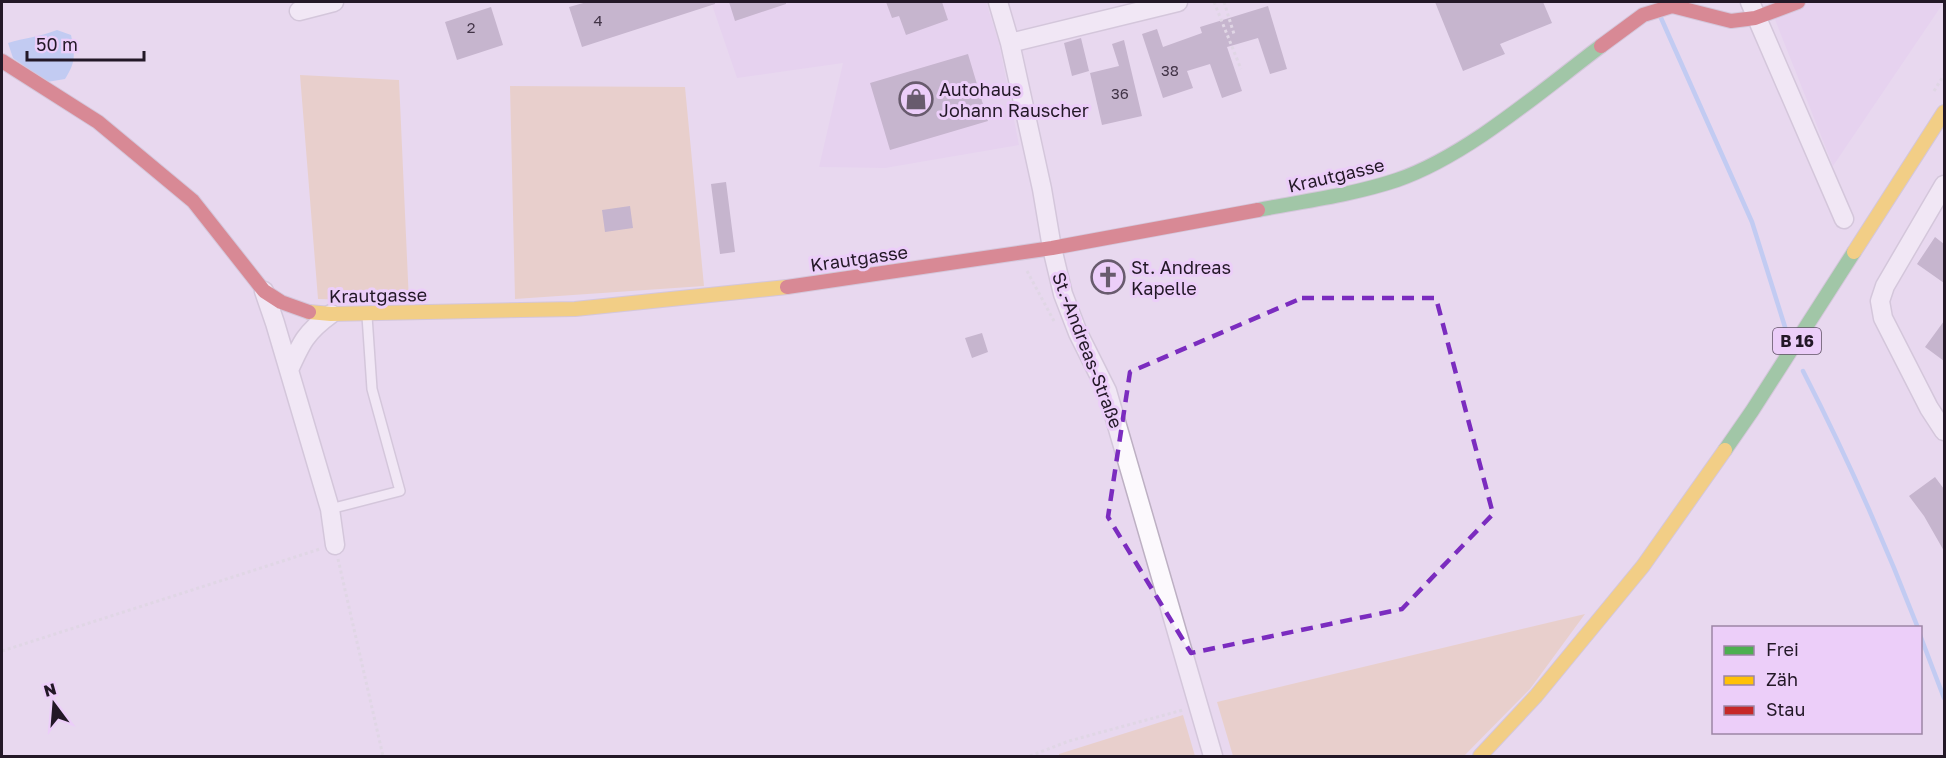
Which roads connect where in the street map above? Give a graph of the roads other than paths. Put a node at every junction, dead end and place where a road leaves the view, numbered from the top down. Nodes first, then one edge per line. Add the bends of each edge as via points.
1 (334, 2) edge
2 (998, 2) edge
3 (1178, 2) edge
4 (1798, 2) edge
5 (1752, 10) edge
6 (299, 11) dead end
7 (1011, 43) junction
8 (2, 60) edge
9 (1944, 112) edge
10 (1944, 185) edge
11 (1844, 219) dead end
12 (1052, 248) junction
13 (264, 291) junction
14 (331, 314) junction
15 (367, 314) junction
16 (289, 370) junction
17 (1944, 431) edge
18 (330, 510) junction
19 (335, 545) road end
20 (1213, 756) edge
21 (1480, 756) edge

1 - 6 street
2 - 7 street, St.-Andreas-Straße
3 - 7 street
4 - 5 street, Krautgasse
5 - 11 street
5 - 12 street, Krautgasse via 1731,21 1672,6 1643,15 1487,131 1446,157 1399,179 1350,193
7 - 12 street, St.-Andreas-Straße
8 - 13 street, Krautgasse via 98,122 193,201
9 - 21 street, B 16 via 1759,401 1643,566 1536,696
10 - 17 street via 1880,301 1883,318
12 - 15 street, Krautgasse via 758,291 586,308
12 - 20 street, St.-Andreas-Straße via 1063,294 1107,391
13 - 14 street, Krautgasse via 308,312
13 - 16 street
14 - 15 street, Krautgasse
14 - 16 street via 312,327
15 - 18 lane via 372,389 400,491
16 - 18 street
18 - 19 street

